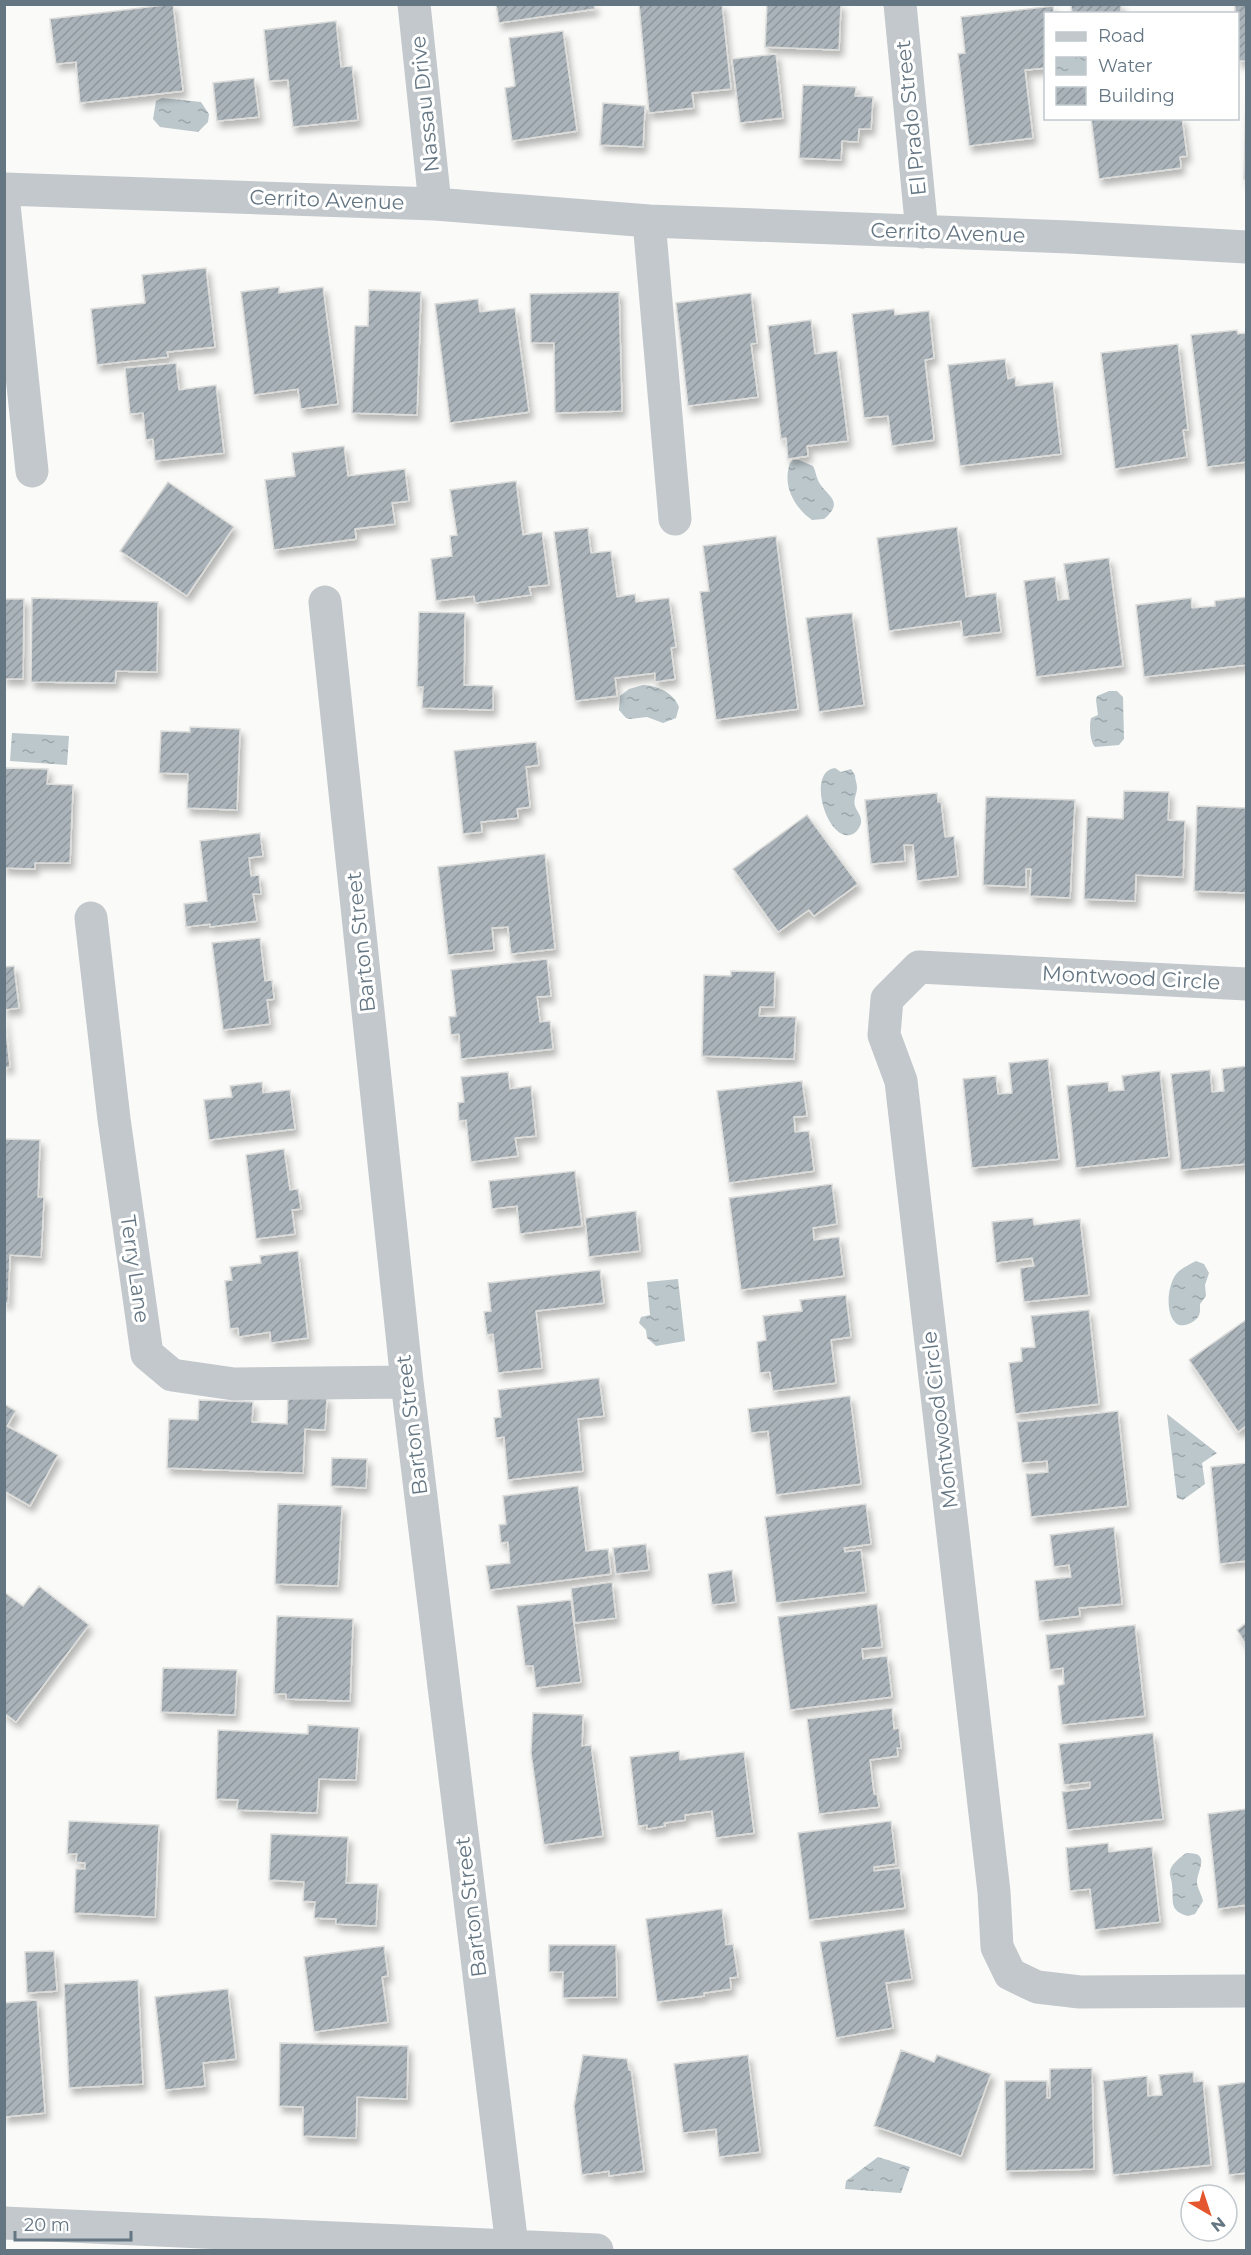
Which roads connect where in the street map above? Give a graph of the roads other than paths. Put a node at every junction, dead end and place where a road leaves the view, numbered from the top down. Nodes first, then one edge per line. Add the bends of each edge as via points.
1 (414, 4) edge
2 (900, 4) edge
3 (4, 189) edge
4 (435, 204) junction
5 (4, 205) edge
6 (649, 221) junction
7 (922, 232) junction
8 (1246, 247) edge
9 (32, 471) dead end
10 (675, 519) dead end
11 (325, 602) dead end
12 (91, 918) dead end
13 (1246, 984) edge
14 (407, 1382) junction
15 (1246, 1991) edge
16 (4, 2223) edge
17 (176, 2241) edge
18 (512, 2246) junction
19 (597, 2250) edge

1 - 4 street, Nassau Drive
2 - 7 street, El Prado Street
3 - 4 street, Cerrito Avenue
4 - 6 street, Cerrito Avenue
5 - 9 street
6 - 7 street, Cerrito Avenue
6 - 10 street
7 - 8 street, Cerrito Avenue
11 - 14 street, Barton Street
12 - 14 street, Terry Lane via 147,1353 172,1375 234,1384
13 - 15 street, Montwood Circle via 920,967 887,999 884,1035 901,1081 994,1892 997,1947 1010,1974 1037,1987 1080,1992
14 - 18 street, Barton Street
16 - 17 street
17 - 18 street
18 - 19 street

